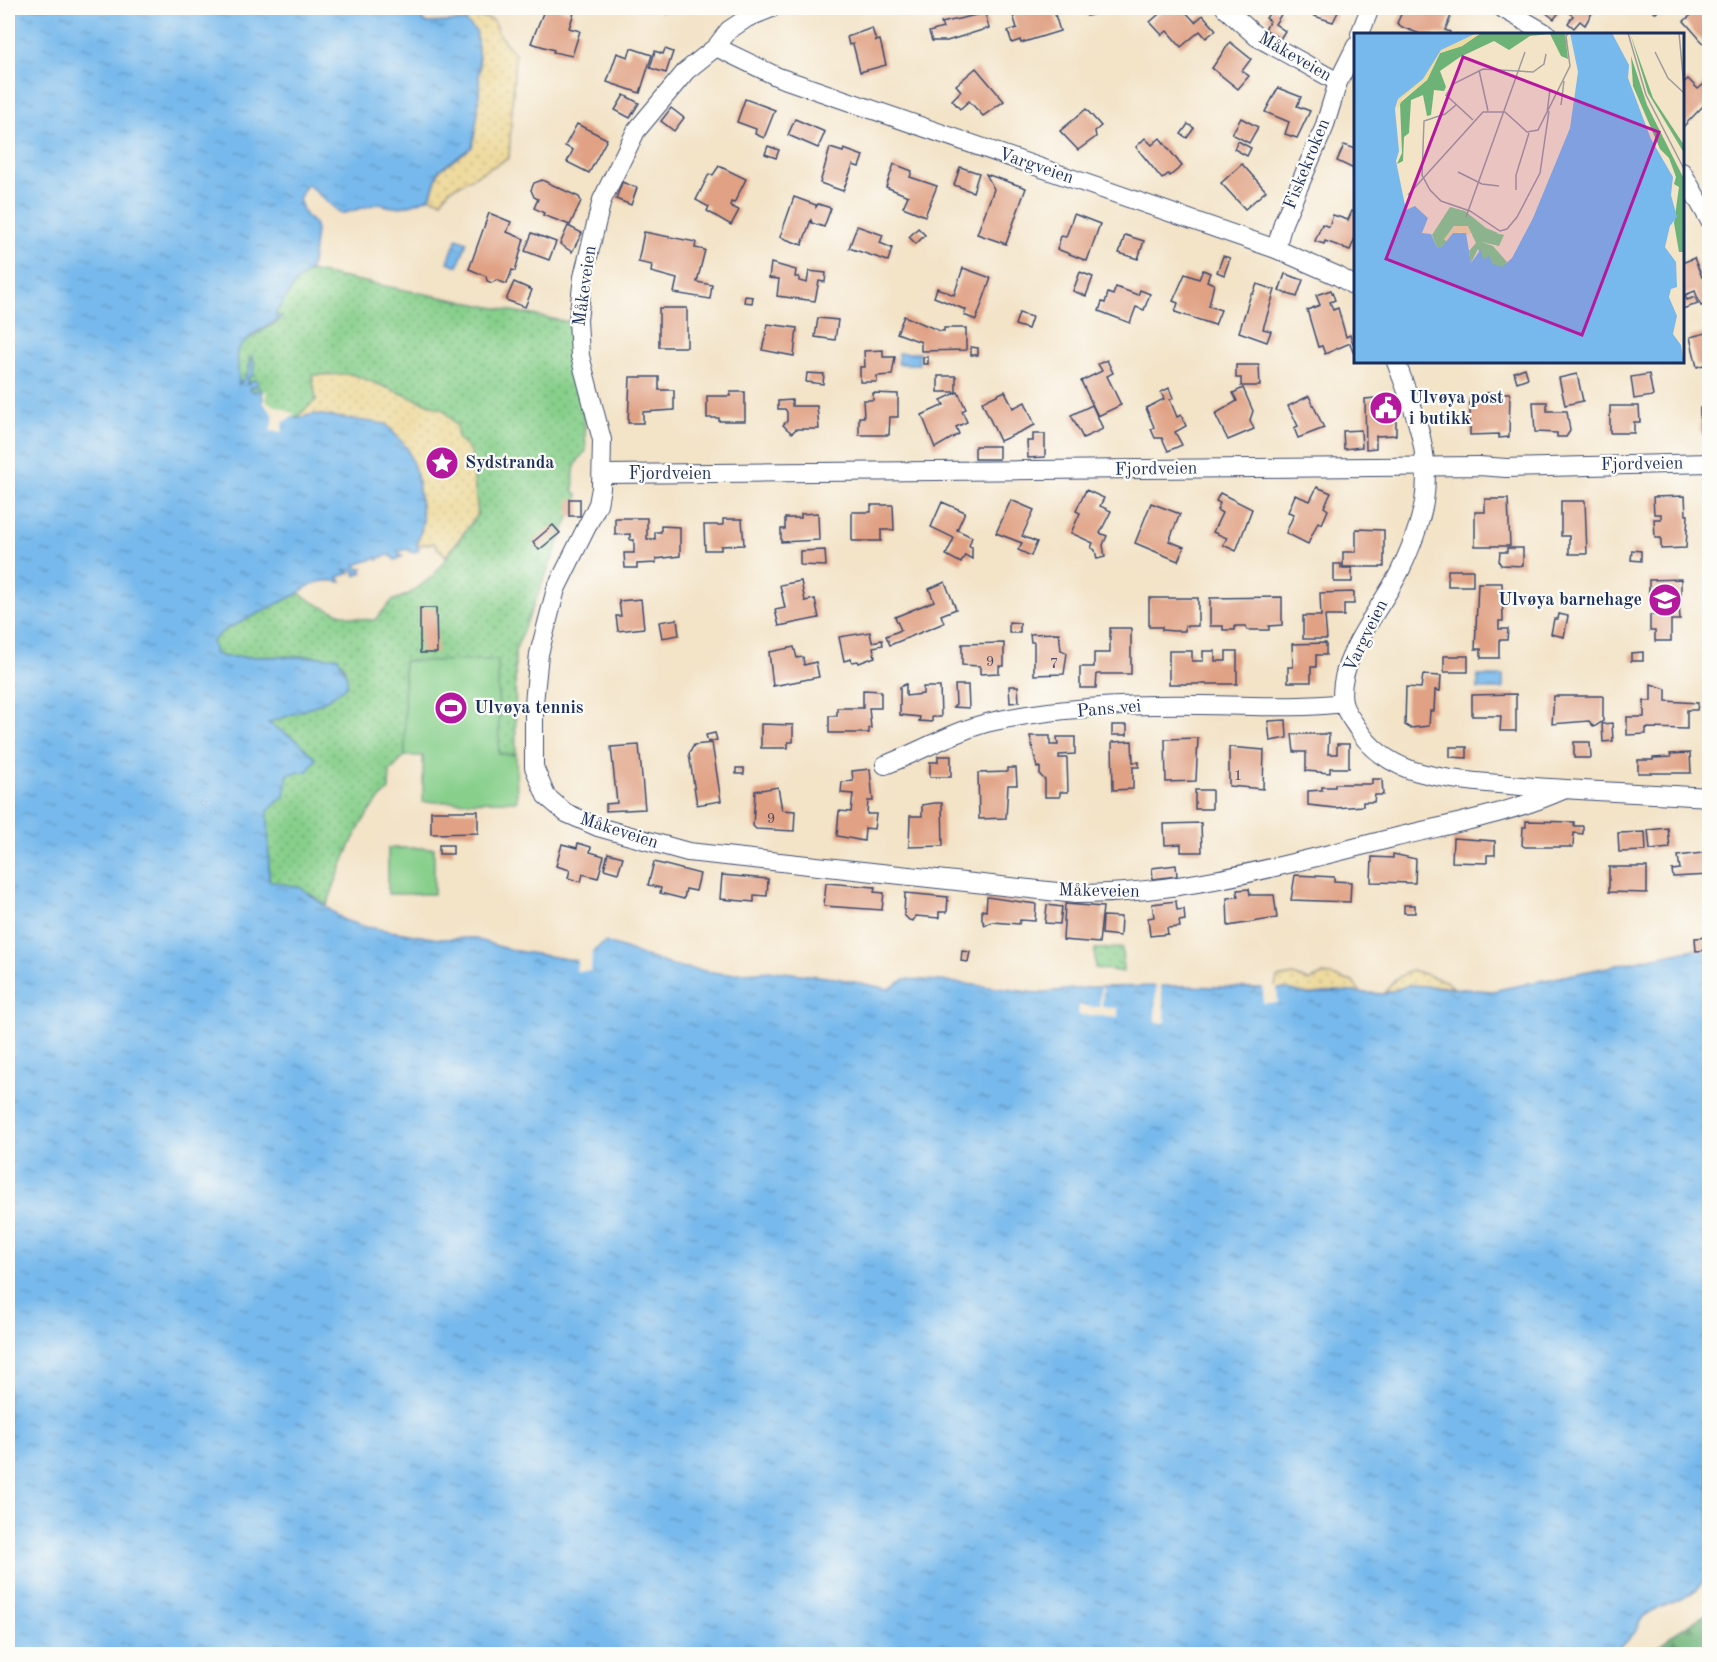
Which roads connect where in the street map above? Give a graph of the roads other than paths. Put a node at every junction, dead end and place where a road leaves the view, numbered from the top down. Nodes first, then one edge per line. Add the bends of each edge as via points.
1 (772, 8) edge
2 (1225, 8) edge
3 (1370, 8) edge
4 (1502, 8) edge
5 (1360, 33) edge
6 (1545, 33) edge
7 (716, 47) junction
8 (1354, 50) edge
9 (1338, 82) junction
10 (1684, 174) edge
11 (1710, 221) edge
12 (1276, 249) junction
13 (1354, 286) edge
14 (1396, 363) edge
15 (1710, 463) edge
16 (1427, 467) junction
17 (602, 474) junction
18 (1342, 703) junction
19 (885, 765) dead end
20 (1563, 790) junction
21 (1710, 797) edge

1 - 7 street, Måkeveien via 729,30
2 - 9 street, Måkeveien via 1257,37
3 - 5 street
4 - 6 street
7 - 12 street, Vargveien via 778,77
7 - 17 street, Måkeveien via 686,71 636,130 602,200 590,244 578,320 580,356 602,440
8 - 9 street, Fiskekroken
9 - 12 street, Fiskekroken
10 - 11 street
12 - 13 street, Vargveien
14 - 16 street, Vargveien via 1421,435
15 - 16 street, Fjordveien
16 - 17 street, Fjordveien
16 - 18 street, Vargveien via 1424,503 1412,541 1400,571 1353,654
17 - 20 street, Måkeveien via 598,504 556,590 539,654 534,704 534,767 546,796 566,813 598,827 699,854 1076,894 1125,894 1220,880 1483,816
18 - 19 street, Pans vei via 1157,705 996,721 947,737
18 - 20 street via 1377,752 1411,770 1453,779
20 - 21 street

